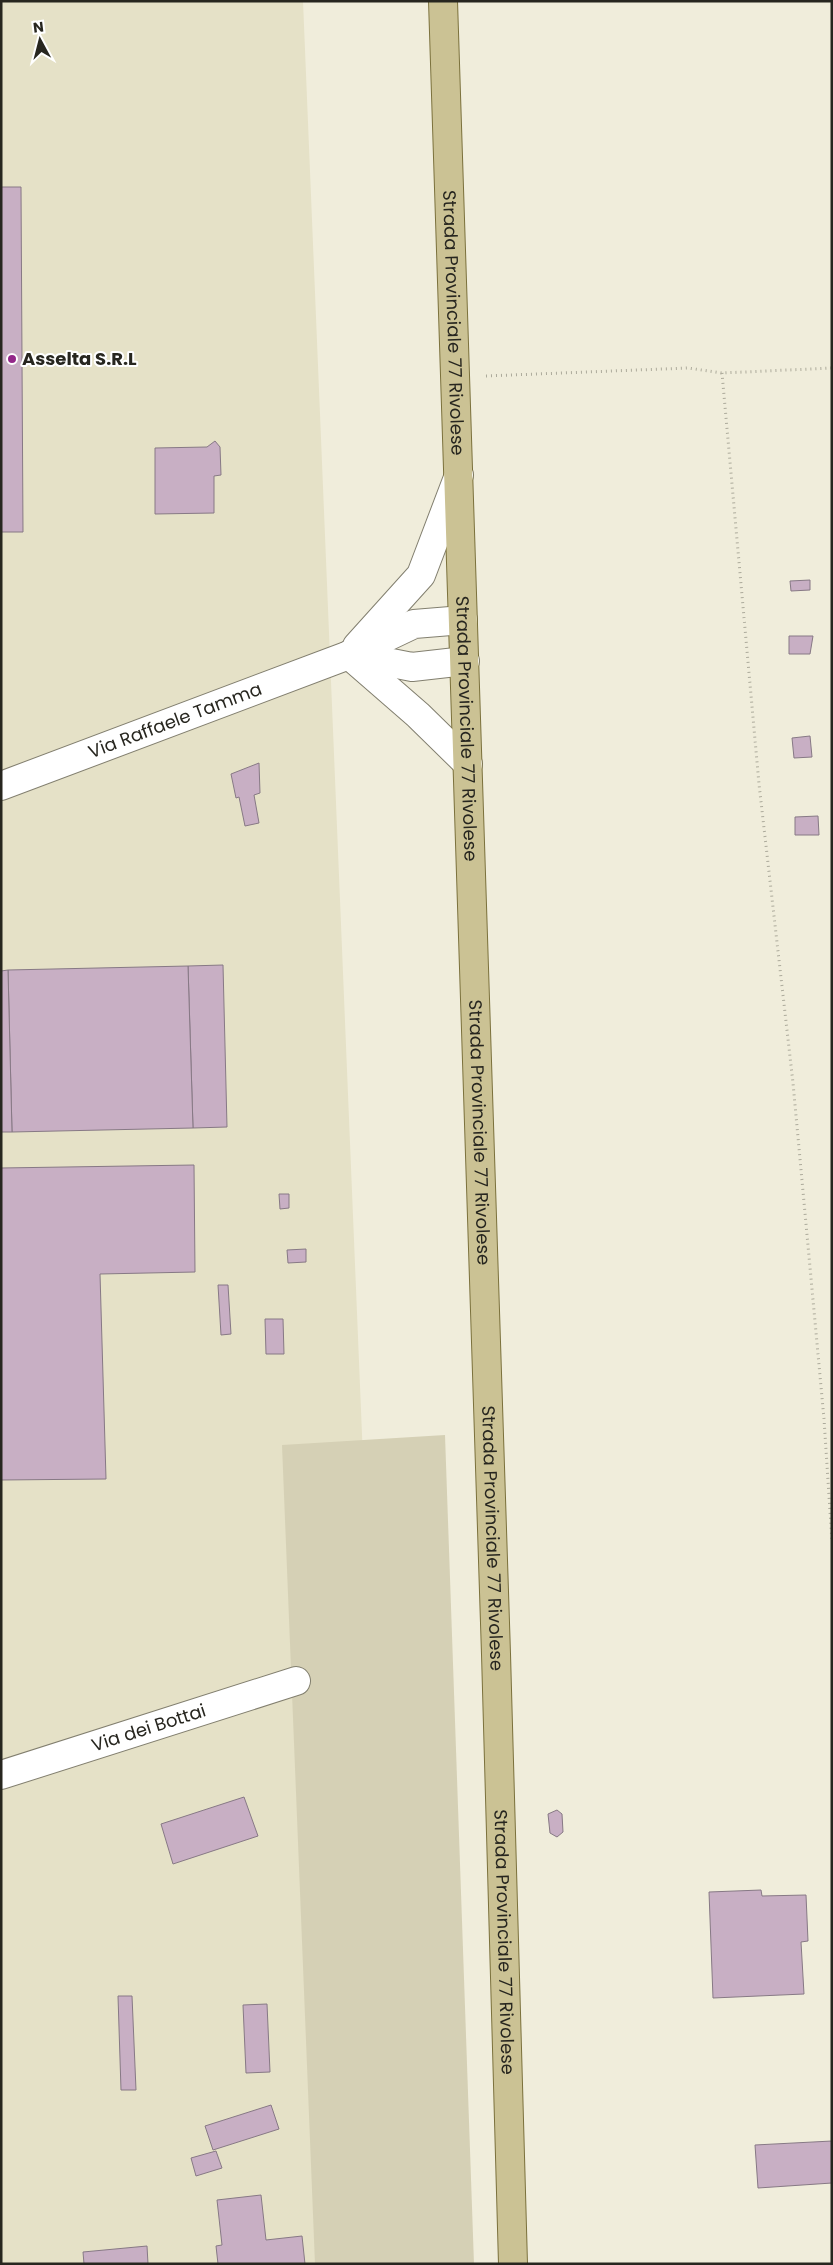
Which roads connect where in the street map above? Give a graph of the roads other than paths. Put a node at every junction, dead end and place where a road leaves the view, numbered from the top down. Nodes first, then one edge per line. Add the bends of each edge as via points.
1 (443, 1) edge
2 (459, 475) junction
3 (463, 620) junction
4 (350, 655) junction
5 (465, 661) junction
6 (468, 764) junction
7 (1, 786) edge
8 (296, 1681) dead end
9 (1, 1775) edge
10 (513, 2264) edge

1 - 2 main road, Strada Provinciale 77 Rivolese
2 - 3 main road, Strada Provinciale 77 Rivolese
2 - 4 street via 421,575
3 - 4 street, Via Raffaele Tamma via 414,624
3 - 5 main road, Strada Provinciale 77 Rivolese
4 - 5 street via 412,667
4 - 6 street
4 - 7 street, Via Raffaele Tamma
5 - 6 main road, Strada Provinciale 77 Rivolese
6 - 10 main road, Strada Provinciale 77 Rivolese
8 - 9 street, Via dei Bottai

